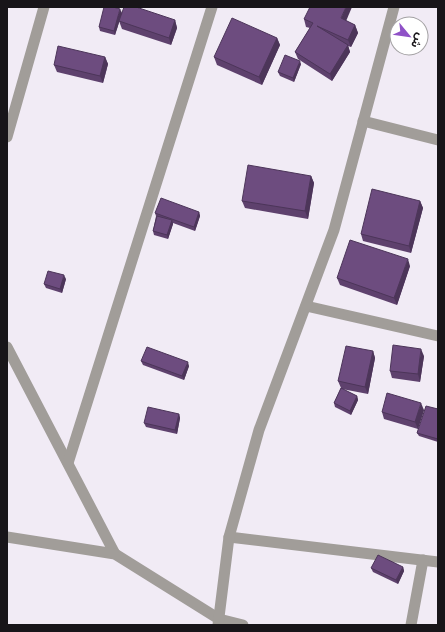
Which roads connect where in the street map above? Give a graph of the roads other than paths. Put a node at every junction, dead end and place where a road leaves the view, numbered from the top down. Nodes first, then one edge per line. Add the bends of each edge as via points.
1 (44, 7) edge
2 (212, 7) edge
3 (394, 7) edge
4 (363, 121) junction
5 (7, 137) edge
6 (438, 140) edge
7 (306, 306) junction
8 (438, 336) edge
9 (7, 347) edge
10 (68, 463) junction
11 (229, 537) junction
12 (7, 538) edge
13 (115, 554) junction
14 (423, 560) junction
15 (438, 562) edge
16 (218, 622) edge
17 (243, 625) edge
18 (411, 625) edge

1 - 5 street
2 - 10 street
3 - 4 street
4 - 6 street
4 - 7 street via 334,230
7 - 8 street
7 - 11 street via 259,430
9 - 10 street
10 - 13 street
11 - 14 street
11 - 16 street
12 - 13 street
13 - 16 street
14 - 15 street
14 - 18 street
16 - 17 street

